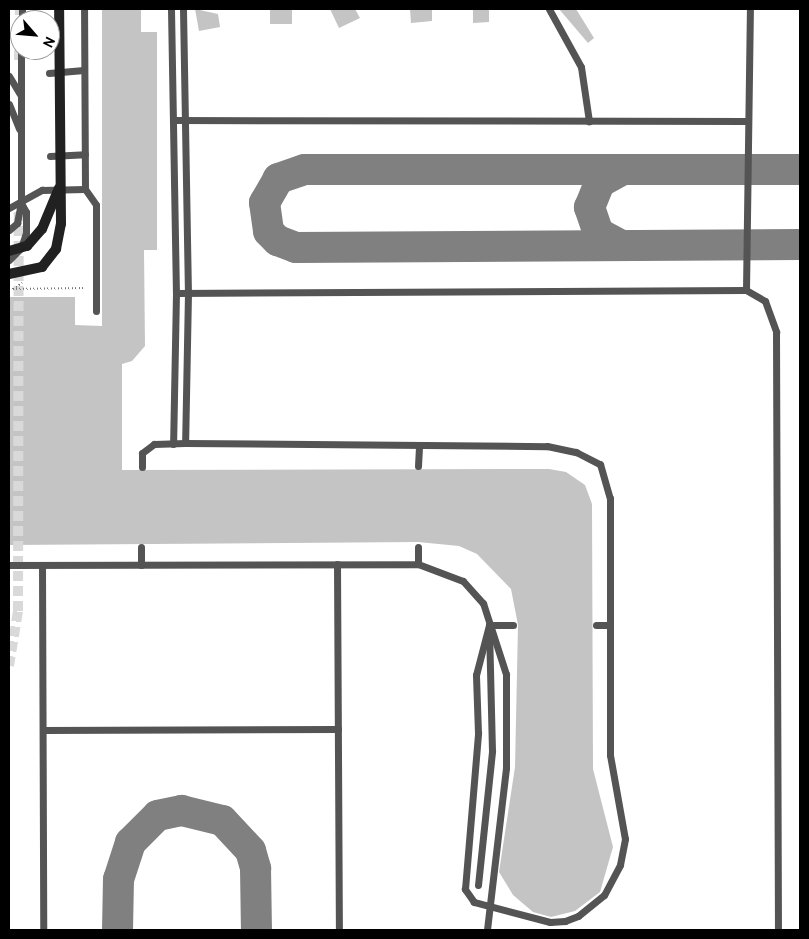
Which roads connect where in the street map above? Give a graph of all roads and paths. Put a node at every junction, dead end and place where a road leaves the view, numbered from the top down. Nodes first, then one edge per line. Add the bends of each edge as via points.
1 (59, 9) edge
2 (84, 9) edge
3 (171, 9) edge
4 (183, 9) edge
5 (549, 9) edge
6 (750, 9) edge
7 (22, 60) tunnel mouth
8 (84, 70) junction
9 (49, 74) dead end
10 (9, 76) edge
11 (21, 96) junction
12 (9, 104) edge
13 (174, 120) junction
14 (185, 120) junction
15 (589, 121) junction
16 (746, 122) junction
17 (21, 134) junction
18 (85, 154) junction
19 (50, 156) dead end
20 (61, 183) junction
21 (85, 189) junction
22 (21, 202) junction
23 (9, 208) edge
24 (9, 230) edge
25 (9, 252) edge
26 (9, 260) edge
27 (9, 274) edge
28 (96, 288) junction
29 (9, 289) edge
30 (746, 290) junction
31 (188, 293) junction
32 (176, 294) junction
33 (96, 311) dead end
34 (173, 444) junction
35 (185, 444) junction
36 (419, 445) junction
37 (418, 466) dead end
38 (142, 467) dead end
39 (418, 546) dead end
40 (141, 548) dead end
41 (337, 564) junction
42 (418, 564) junction
43 (42, 565) junction
44 (141, 565) junction
45 (9, 566) edge
46 (489, 625) junction
47 (513, 625) dead end
48 (596, 625) dead end
49 (610, 625) junction
50 (338, 729) junction
51 (44, 730) junction
52 (478, 885) dead end
53 (490, 906) junction
54 (42, 930) edge
55 (339, 930) edge
56 (487, 930) edge
57 (778, 930) edge

1 - 20 main road
2 - 8 lane
3 - 13 lane
4 - 14 lane
5 - 15 lane via 581,67
6 - 16 lane
7 - 11 lane
8 - 9 lane
8 - 18 lane
10 - 11 lane
11 - 17 lane
12 - 17 lane
13 - 14 lane
13 - 32 lane
14 - 15 lane
14 - 31 lane
15 - 16 lane
16 - 30 lane
17 - 22 lane
18 - 19 lane
18 - 21 lane
20 - 25 main road via 42,229 28,246
20 - 27 main road via 62,224 56,249 42,267
21 - 22 lane via 42,190
21 - 28 lane via 96,205
22 - 23 lane
22 - 24 lane via 17,223
22 - 26 lane via 26,212 26,233 21,248
28 - 29 path
28 - 33 lane
30 - 31 lane
30 - 57 lane via 768,305 776,332
31 - 32 lane
31 - 35 lane
32 - 34 lane
34 - 35 lane
34 - 38 lane via 154,444 142,453
35 - 36 lane
36 - 37 lane
36 - 49 lane via 547,446 586,455 600,464 609,484
39 - 42 lane
40 - 44 lane
41 - 42 lane
41 - 44 lane
41 - 50 lane
42 - 46 lane via 463,581 483,603
43 - 44 lane
43 - 45 lane
43 - 51 lane
46 - 47 lane
46 - 52 lane via 492,751
46 - 53 lane via 506,674 508,726
46 - 53 lane via 478,662 478,733 463,879 469,897
48 - 49 lane
49 - 53 lane via 610,754 625,839 614,880 589,909 564,921 550,922
50 - 51 lane
50 - 55 lane
51 - 54 lane
53 - 56 lane

